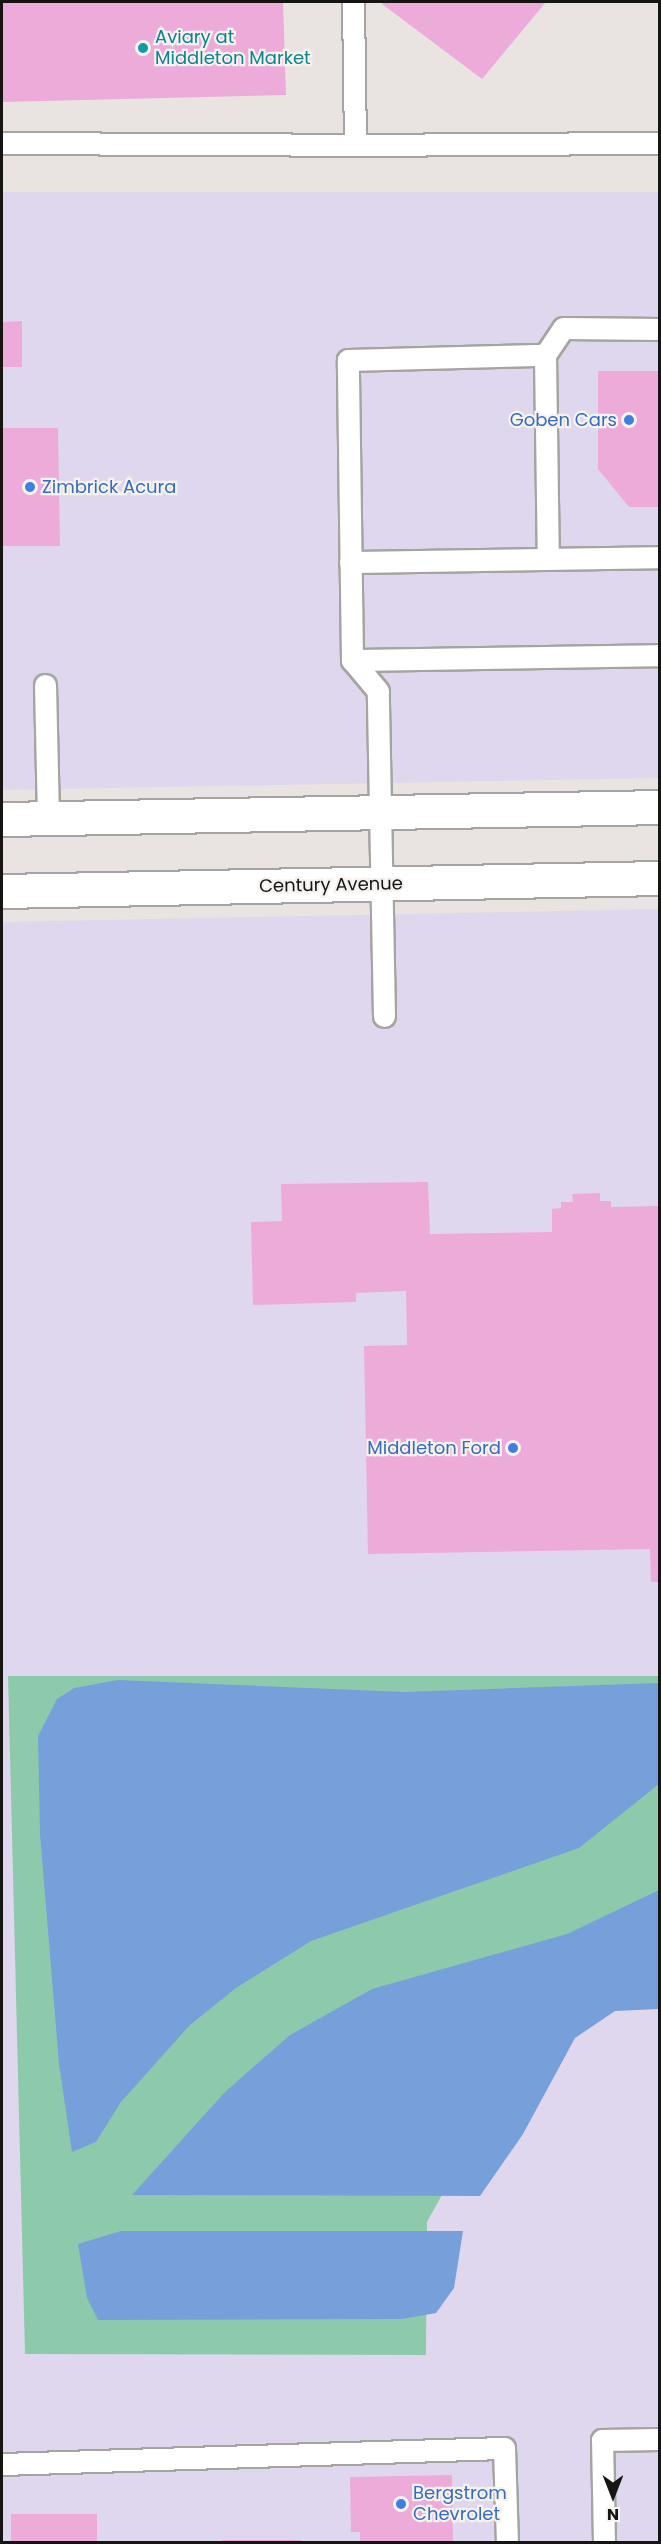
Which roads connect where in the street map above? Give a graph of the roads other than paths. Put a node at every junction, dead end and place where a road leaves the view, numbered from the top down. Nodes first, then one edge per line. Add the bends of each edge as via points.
1 (353, 2) edge
2 (2, 143) edge
3 (660, 143) edge
4 (355, 145) junction
5 (660, 328) edge
6 (545, 356) junction
7 (660, 557) edge
8 (548, 559) junction
9 (350, 562) junction
10 (660, 655) edge
11 (352, 660) junction
12 (45, 685) dead end
13 (660, 807) edge
14 (380, 813) junction
15 (48, 818) junction
16 (2, 819) edge
17 (660, 878) edge
18 (382, 884) junction
19 (2, 891) edge
20 (384, 1016) dead end
21 (660, 2439) edge
22 (2, 2464) edge
23 (507, 2542) edge
24 (604, 2542) edge

1 - 4 lane
2 - 4 lane
3 - 4 lane
5 - 6 lane via 563,328
6 - 8 lane
6 - 9 lane via 348,360
7 - 8 lane
8 - 9 lane
9 - 11 lane
10 - 11 lane
11 - 14 lane via 378,692
12 - 15 lane
13 - 14 main road
14 - 15 main road
14 - 18 lane
15 - 16 main road
17 - 18 main road, Century Avenue
18 - 19 main road, Century Avenue
18 - 20 lane
21 - 24 lane via 602,2440
22 - 23 lane via 504,2448

